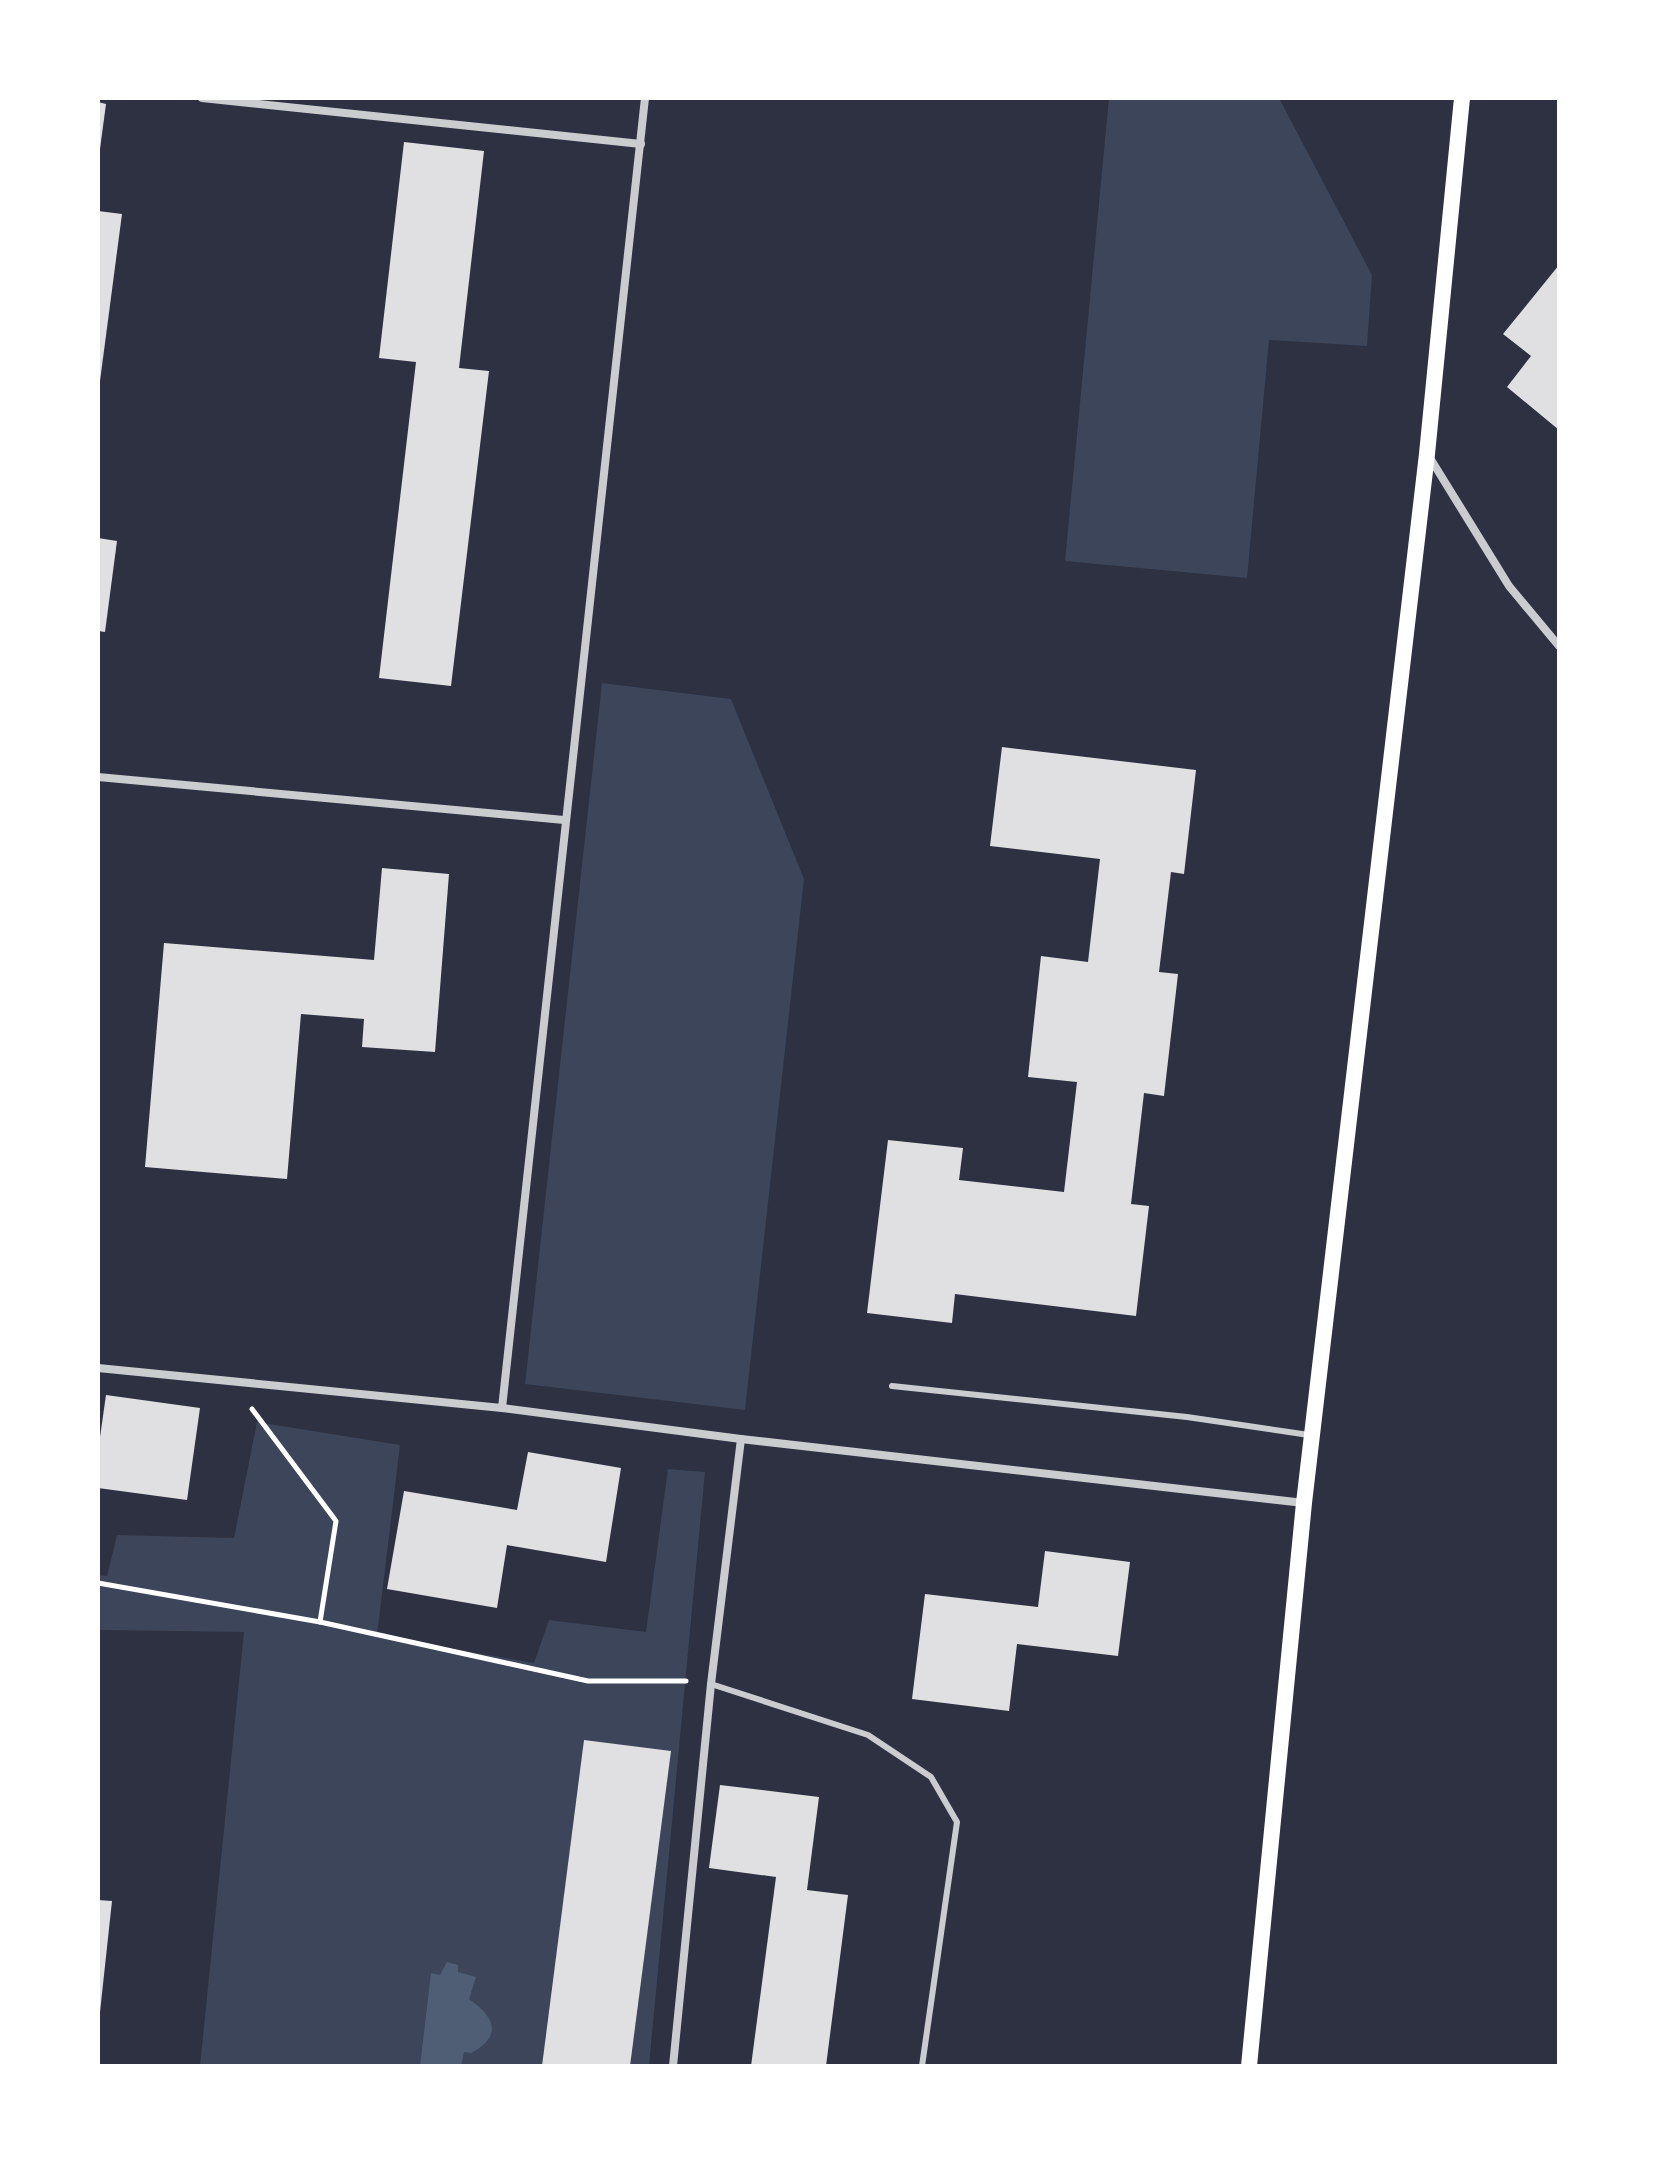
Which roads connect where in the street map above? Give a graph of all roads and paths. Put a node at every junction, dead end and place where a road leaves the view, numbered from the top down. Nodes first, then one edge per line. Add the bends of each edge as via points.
1 (202, 98) edge
2 (645, 98) edge
3 (1462, 98) edge
4 (641, 144) junction
5 (1427, 454) junction
6 (1559, 646) edge
7 (98, 777) edge
8 (564, 820) junction
9 (98, 1368) edge
10 (232, 1382) junction
11 (892, 1386) dead end
12 (502, 1408) junction
13 (1313, 1435) junction
14 (741, 1439) junction
15 (1304, 1503) junction
16 (98, 1583) edge
17 (320, 1622) junction
18 (686, 1681) dead end
19 (711, 1684) junction
20 (673, 2066) edge
21 (922, 2066) edge
22 (1249, 2066) edge

1 - 4 street
2 - 4 street
3 - 5 main road
4 - 8 street
5 - 6 street via 1509,586
5 - 13 main road
7 - 8 street
8 - 12 street
9 - 10 street
10 - 12 street
10 - 17 path via 336,1521
11 - 13 lane
12 - 14 street
13 - 15 main road
14 - 15 street
14 - 19 street
15 - 22 main road
16 - 17 path
17 - 18 path via 588,1681
19 - 20 street
19 - 21 lane via 868,1735 931,1777 957,1822

